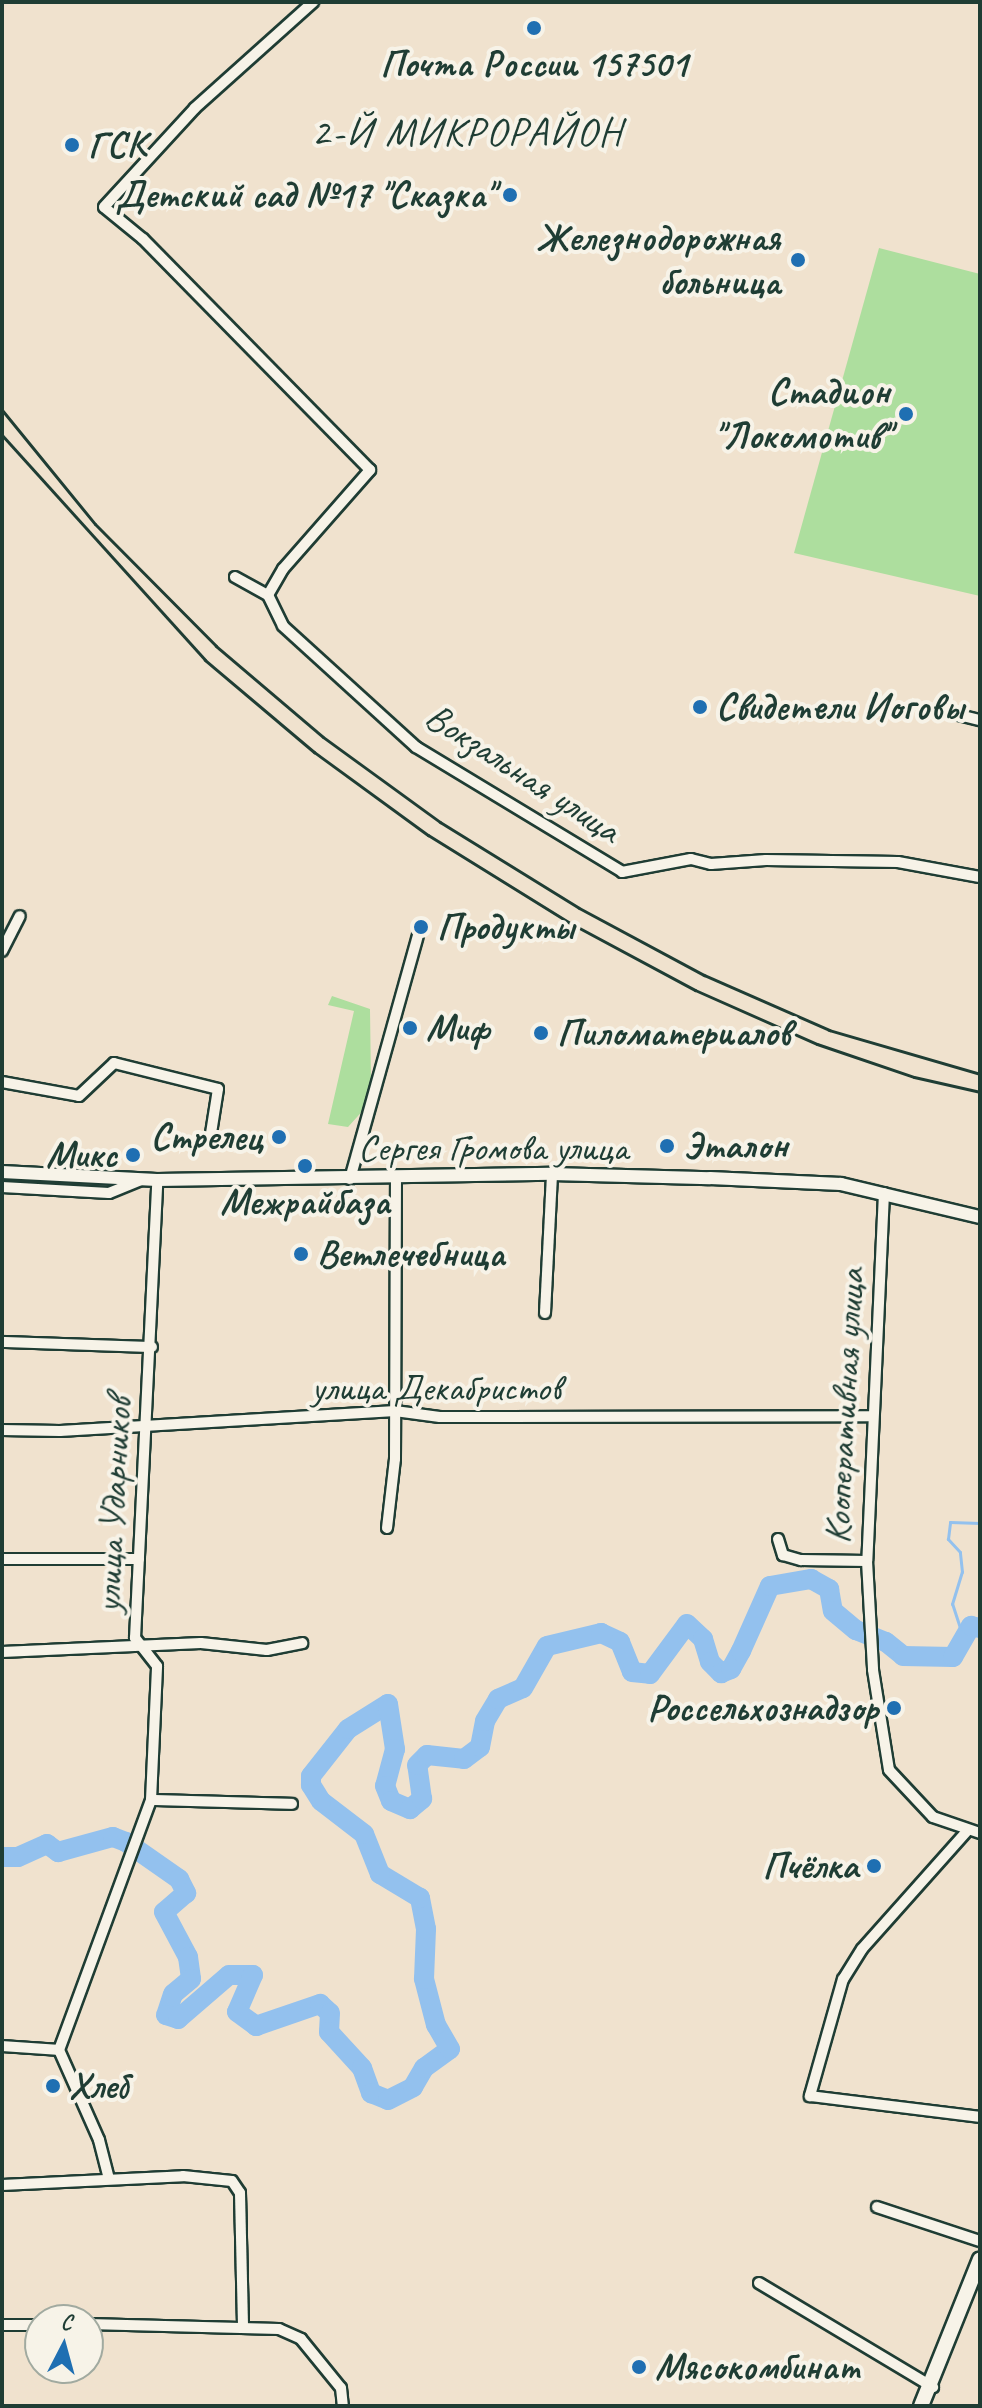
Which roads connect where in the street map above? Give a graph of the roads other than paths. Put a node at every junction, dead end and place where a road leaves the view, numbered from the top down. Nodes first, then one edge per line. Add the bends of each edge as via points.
1 (313, 2) edge
2 (235, 577) dead end
3 (268, 595) junction
4 (947, 712) dead end
5 (980, 720) edge
6 (980, 877) edge
7 (20, 916) dead end
8 (418, 936) dead end
9 (2, 951) edge
10 (2, 1082) edge
11 (211, 1133) dead end
12 (2, 1172) edge
13 (552, 1174) junction
14 (396, 1178) junction
15 (143, 1179) junction
16 (350, 1179) junction
17 (157, 1180) junction
18 (2, 1187) edge
19 (884, 1193) junction
20 (980, 1217) edge
21 (545, 1313) dead end
22 (2, 1342) edge
23 (152, 1347) junction
24 (395, 1411) junction
25 (872, 1416) junction
26 (147, 1424) junction
27 (2, 1430) edge
28 (387, 1528) dead end
29 (778, 1539) dead end
30 (2, 1559) edge
31 (139, 1559) junction
32 (867, 1561) junction
33 (302, 1643) dead end
34 (145, 1647) junction
35 (2, 1652) edge
36 (151, 1800) junction
37 (292, 1804) dead end
38 (968, 1830) junction
39 (980, 1833) edge
40 (2, 2046) edge
41 (59, 2050) junction
42 (980, 2117) edge
43 (109, 2179) junction
44 (2, 2185) edge
45 (877, 2207) dead end
46 (980, 2241) edge
47 (980, 2259) edge
48 (759, 2283) dead end
49 (104, 2324) edge
50 (2, 2325) edge
51 (24, 2325) edge
52 (243, 2326) junction
53 (933, 2387) junction
54 (343, 2406) edge
55 (921, 2406) edge

1 - 3 street via 195,108 104,207 143,239 370,470 283,569
2 - 3 street
3 - 6 street, Вокзальная улица via 283,626 416,747 622,872 691,859 711,864 898,862
4 - 5 street
7 - 9 street
8 - 16 street
10 - 11 street via 79,1096 114,1063 218,1089
12 - 15 street, Сергея Громова улица
13 - 14 street, Сергея Громова улица
13 - 19 street, Сергея Громова улица via 841,1184
13 - 21 street
14 - 16 street, Сергея Громова улица
14 - 24 street
15 - 17 street, Сергея Громова улица
15 - 18 street via 109,1193
16 - 17 street, Сергея Громова улица
17 - 23 street, улица Ударников
19 - 20 street, Сергея Громова улица
19 - 25 street, Кооперативная улица
22 - 23 street
23 - 26 street, улица Ударников
24 - 25 street, улица Декабристов via 440,1417
24 - 26 street, улица Декабристов
24 - 28 street
25 - 32 street, Кооперативная улица
26 - 27 street, улица Декабристов
26 - 31 street, улица Ударников
29 - 32 street via 783,1555
30 - 31 street
31 - 34 street, улица Ударников via 135,1638
32 - 38 street, Кооперативная улица via 871,1645 889,1770 933,1817
33 - 34 street via 267,1650 201,1643
34 - 35 street
34 - 36 street, улица Ударников via 157,1666
36 - 37 street
36 - 41 street, улица Ударников
38 - 39 street
38 - 42 street via 862,1949 843,1979 810,2096
40 - 41 street
41 - 43 street via 99,2140
43 - 44 street
43 - 52 street via 220,2177 240,2193
45 - 46 street
47 - 53 main road
48 - 53 street
49 - 52 street
50 - 51 street
52 - 54 street via 279,2329 301,2339 341,2388
53 - 55 main road

